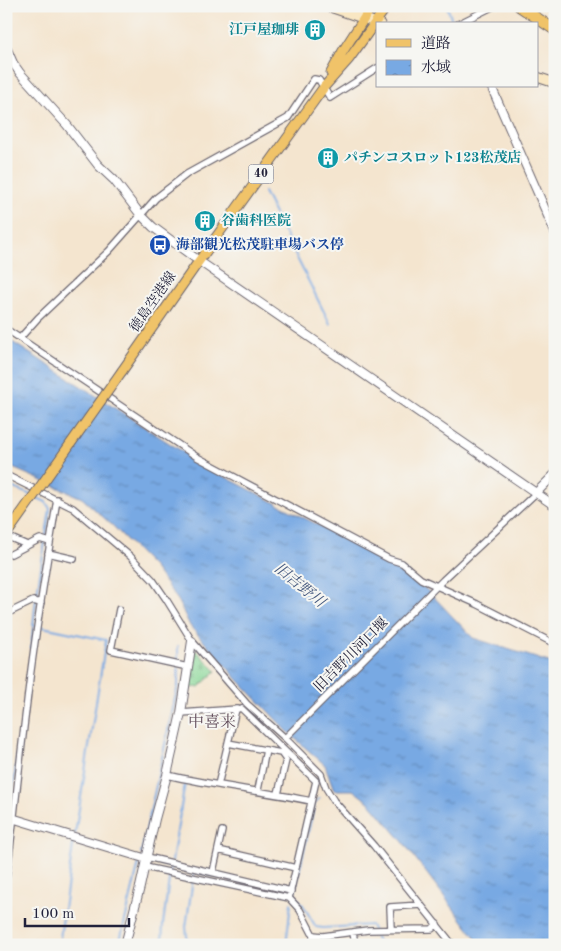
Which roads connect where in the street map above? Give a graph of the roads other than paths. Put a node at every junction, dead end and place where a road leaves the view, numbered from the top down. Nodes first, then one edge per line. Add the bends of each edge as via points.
1 (327, 6) edge
2 (361, 6) edge
3 (372, 6) edge
4 (386, 6) edge
5 (494, 6) edge
6 (520, 6) edge
7 (551, 6) edge
8 (555, 9) edge
9 (360, 17) junction
10 (376, 22) edge
11 (378, 22) edge
12 (462, 22) edge
13 (376, 25) edge
14 (555, 30) edge
15 (6, 47) edge
16 (376, 69) edge
17 (538, 77) edge
18 (555, 83) edge
19 (324, 87) junction
20 (492, 88) edge
21 (140, 214) junction
22 (555, 232) edge
23 (199, 261) junction
24 (6, 329) edge
25 (20, 338) junction
26 (555, 474) edge
27 (6, 475) edge
28 (536, 493) junction
29 (57, 500) junction
30 (555, 506) edge
31 (6, 536) edge
32 (50, 542) junction
33 (27, 545) junction
34 (11, 554) dead end
35 (48, 554) junction
36 (74, 559) dead end
37 (435, 589) junction
38 (41, 602) junction
39 (119, 609) dead end
40 (6, 614) edge
41 (192, 641) junction
42 (555, 644) edge
43 (188, 667) junction
44 (247, 704) junction
45 (239, 709) junction
46 (180, 713) junction
47 (286, 738) junction
48 (228, 743) junction
49 (266, 750) junction
50 (167, 775) junction
51 (218, 785) junction
52 (258, 790) junction
53 (278, 794) junction
54 (312, 801) junction
55 (6, 819) edge
56 (15, 819) junction
57 (222, 831) dead end
58 (218, 850) junction
59 (147, 858) junction
60 (145, 868) junction
61 (296, 868) junction
62 (213, 872) junction
63 (6, 879) edge
64 (291, 891) junction
65 (289, 898) junction
66 (421, 904) junction
67 (437, 924) junction
68 (391, 929) junction
69 (353, 932) junction
70 (313, 935) junction
71 (126, 945) edge
72 (314, 945) edge
73 (355, 945) edge
74 (452, 945) edge

1 - 9 main road
2 - 9 street
3 - 9 main road, 徳島空港線 / 40
4 - 11 main road, 徳島空港線 / 40
5 - 12 street
6 - 14 highway
7 - 8 highway
9 - 10 main road
9 - 19 main road, 徳島空港線 / 40
13 - 19 main road, 徳島空港線 / 40
15 - 21 street via 20,73
16 - 19 street via 330,98
17 - 18 main road
19 - 21 street via 314,79 288,118 188,174
19 - 23 main road, 徳島空港線 / 40
20 - 22 street
21 - 23 street
21 - 25 street via 109,251
23 - 28 street
23 - 31 main road, 徳島空港線 / 40, bridge
24 - 25 street
25 - 37 street via 197,457 402,563
26 - 28 street
27 - 29 street
28 - 30 street
28 - 37 street, 旧吉野川河口堰
29 - 32 street
29 - 41 street via 73,508 136,562 153,580
31 - 33 street
32 - 33 street via 40,539
32 - 35 street
33 - 34 street
35 - 36 street
35 - 38 street
37 - 42 street via 477,604
37 - 47 street, 旧吉野川河口堰
38 - 40 street via 33,602
38 - 56 street
39 - 43 street via 110,650
41 - 43 street
41 - 44 street
43 - 46 street
44 - 45 street
44 - 47 street
45 - 46 street
45 - 48 street
45 - 54 street via 316,781
46 - 50 street
47 - 66 street via 321,774 334,801
48 - 49 street
48 - 51 street
49 - 52 street
49 - 53 street via 281,753 286,760
50 - 51 street
50 - 59 street
51 - 52 street
52 - 53 street
53 - 54 street
54 - 61 street
55 - 56 street
56 - 59 street
56 - 63 street
57 - 58 street
58 - 61 street
58 - 62 street
59 - 60 street
59 - 62 street
60 - 65 street
60 - 71 street
61 - 64 street
62 - 64 street
64 - 65 street
65 - 70 street via 300,910
66 - 67 street
66 - 68 street via 390,907
67 - 68 street via 432,929
67 - 74 street
68 - 69 street
69 - 70 street
69 - 73 street
70 - 72 street

